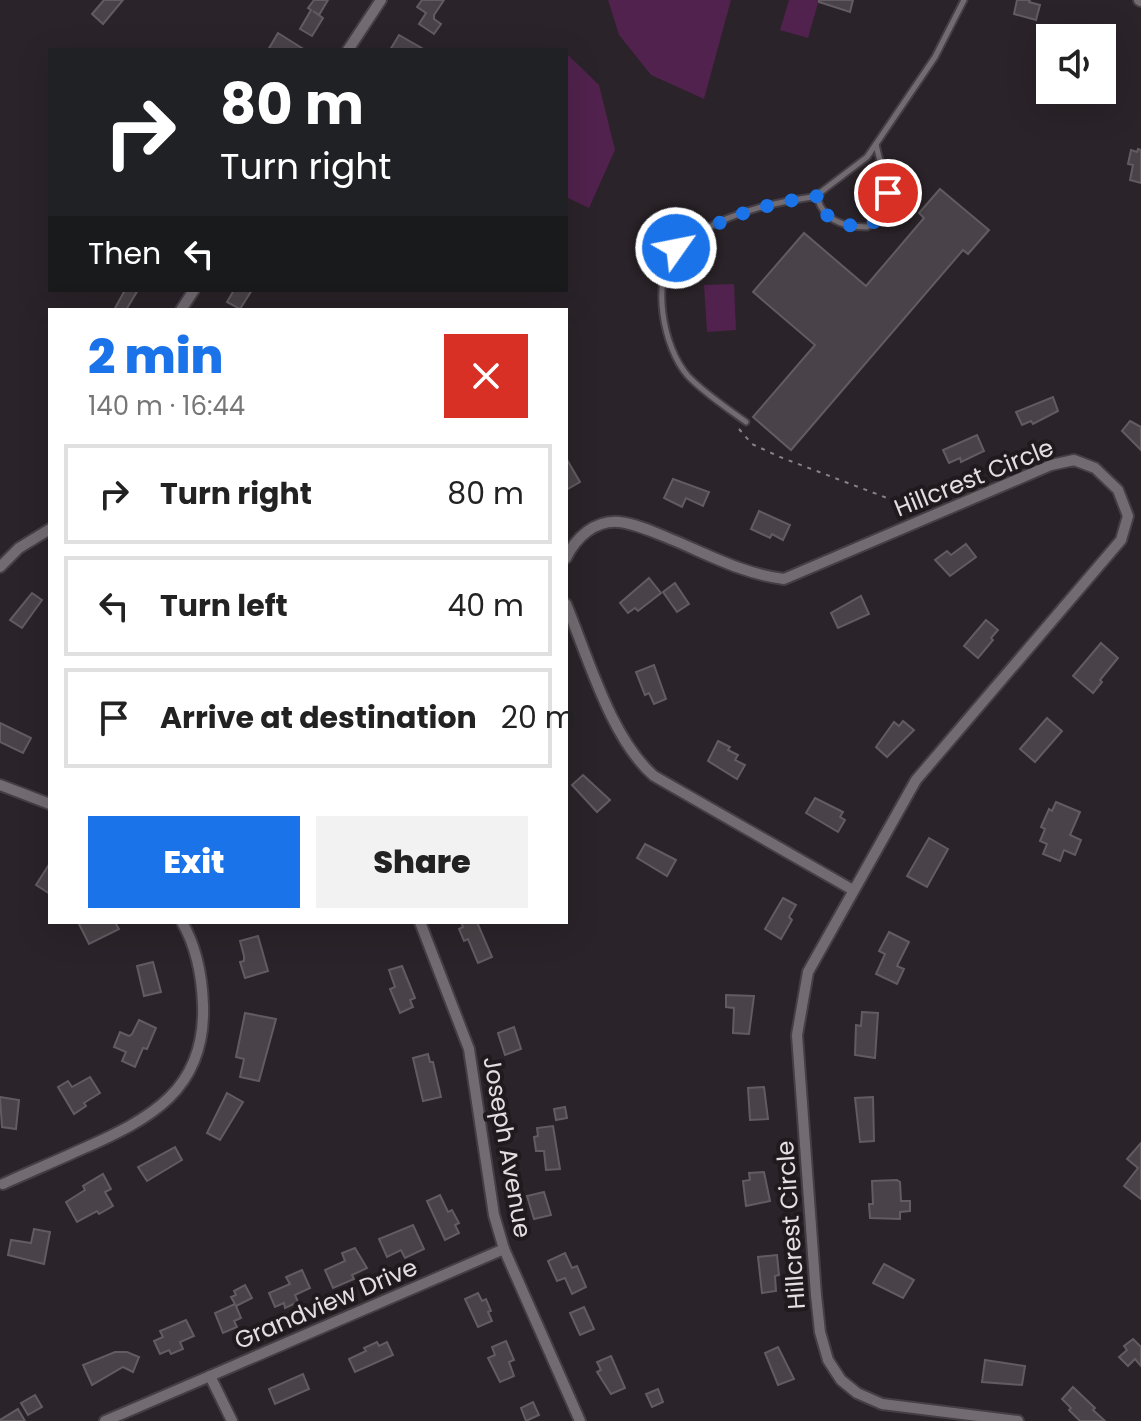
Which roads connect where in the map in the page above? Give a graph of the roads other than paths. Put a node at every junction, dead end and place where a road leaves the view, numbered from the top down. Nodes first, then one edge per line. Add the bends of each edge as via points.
1 (381, 0) edge
2 (964, 0) edge
3 (349, 48) edge
4 (876, 144) junction
5 (819, 196) junction
6 (746, 422) road end
7 (48, 530) edge
8 (568, 554) edge
9 (0, 567) edge
10 (568, 609) edge
11 (0, 785) edge
12 (48, 803) edge
13 (853, 890) junction
14 (183, 924) edge
15 (421, 924) edge
16 (3, 1184) dead end
17 (504, 1249) junction
18 (210, 1376) junction
19 (105, 1421) edge
20 (232, 1421) edge
21 (580, 1421) edge
22 (1018, 1421) edge

1 - 3 street
2 - 4 lane via 935,57
4 - 5 lane
4 - 5 lane via 888,193 875,222 856,227 834,220 821,211
5 - 6 lane via 758,207 719,221 676,248 666,265 662,310 674,352 687,375
7 - 9 street
8 - 13 street, Hillcrest Circle via 585,532 618,522 758,576 784,579 1051,465 1074,460 1085,464 1118,490 1128,516 1121,540 916,780
10 - 13 street via 636,761
11 - 12 street
13 - 22 street, Hillcrest Circle via 808,972 797,1035 816,1295 828,1360 841,1380 882,1404
14 - 16 street via 200,966 203,1013 196,1055 179,1087 146,1118 121,1132
15 - 17 street, Joseph Avenue via 469,1049 491,1201
17 - 18 street, Grandview Drive
17 - 21 street, Joseph Avenue
18 - 19 street, Grandview Drive
18 - 20 street

